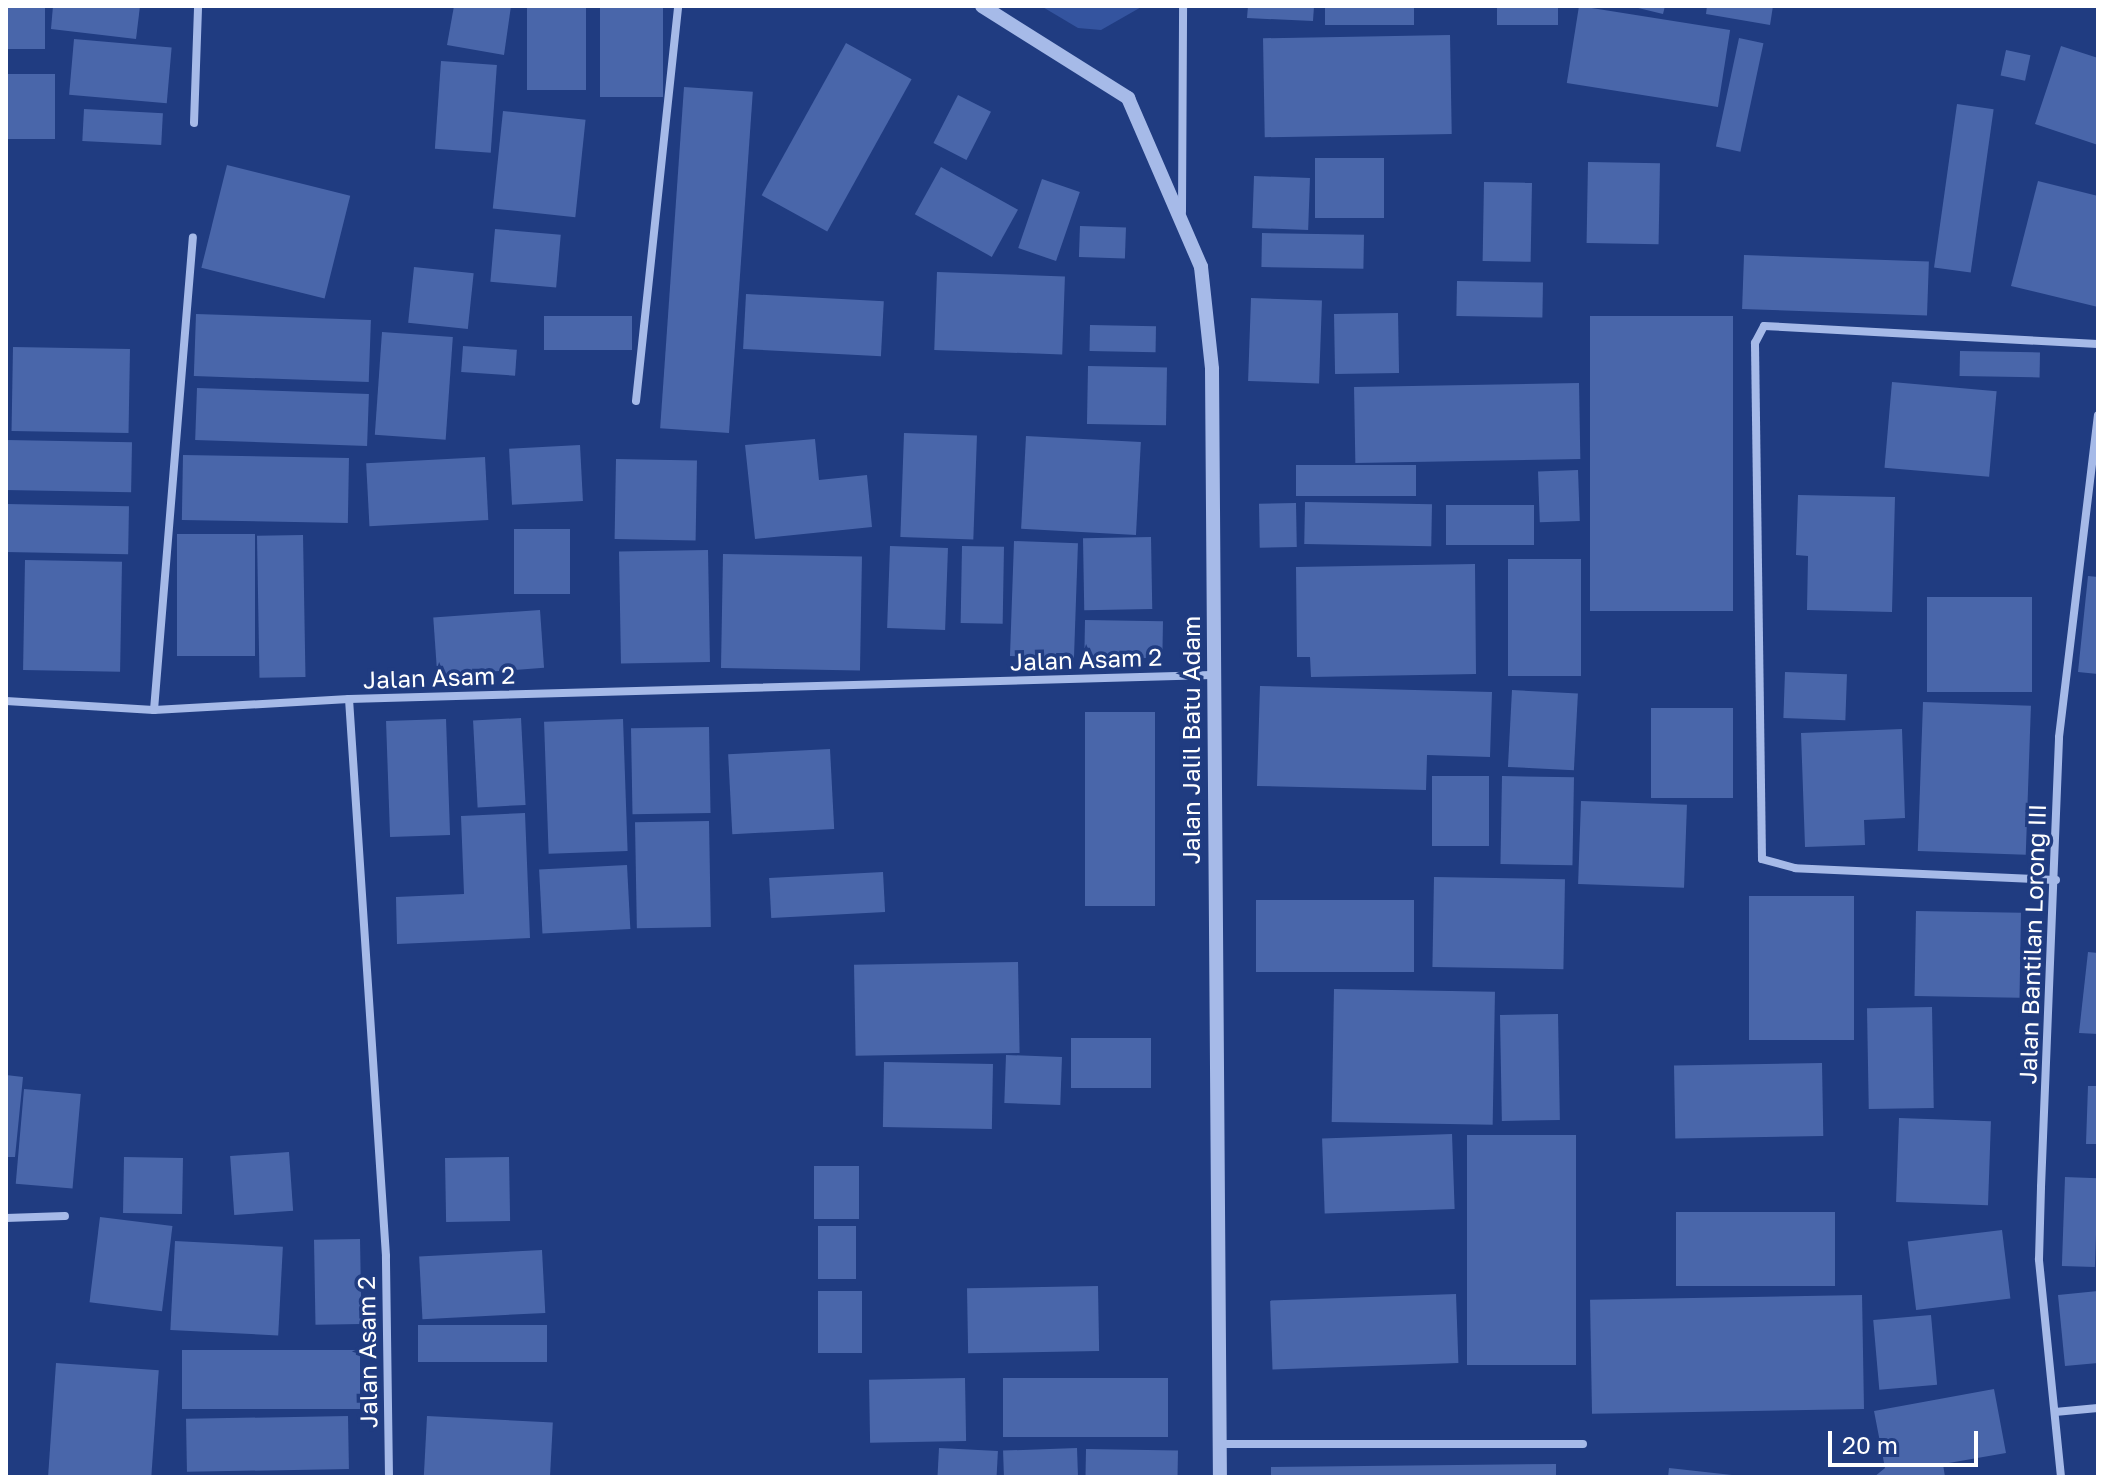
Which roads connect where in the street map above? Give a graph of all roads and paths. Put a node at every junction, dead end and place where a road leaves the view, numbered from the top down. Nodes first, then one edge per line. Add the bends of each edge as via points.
1 (198, 6) edge
2 (678, 6) edge
3 (982, 6) edge
4 (1183, 6) edge
5 (194, 123) dead end
6 (1182, 212) junction
7 (193, 238) dead end
8 (2098, 344) edge
9 (636, 401) dead end
10 (2098, 415) edge
11 (1212, 675) junction
12 (349, 699) junction
13 (6, 701) edge
14 (154, 710) junction
15 (2056, 880) junction
16 (65, 1216) dead end
17 (6, 1218) edge
18 (2098, 1408) edge
19 (2055, 1412) junction
20 (1220, 1444) junction
21 (1583, 1444) dead end
22 (389, 1477) edge
23 (1220, 1477) edge
24 (2061, 1477) edge

1 - 5 street
2 - 9 street
3 - 6 street via 1128,98
4 - 6 street, Jalan Jalil Batu Adam
6 - 11 street, Jalan Jalil Batu Adam via 1201,267 1212,369
7 - 14 street
8 - 15 street via 1764,326 1755,343 1762,859 1795,868
10 - 15 street, Jalan Bantilan Lorong III via 2074,565
11 - 12 street, Jalan Asam 2
11 - 20 street, Jalan Jalil Batu Adam
12 - 14 street
12 - 22 street, Jalan Asam 2 via 386,1256
13 - 14 street
15 - 19 street, Jalan Bantilan Lorong III via 2039,1259
16 - 17 street
18 - 19 street
19 - 24 street, Jalan Bantilan Lorong III
20 - 21 street
20 - 23 street, Jalan Jalil Batu Adam

